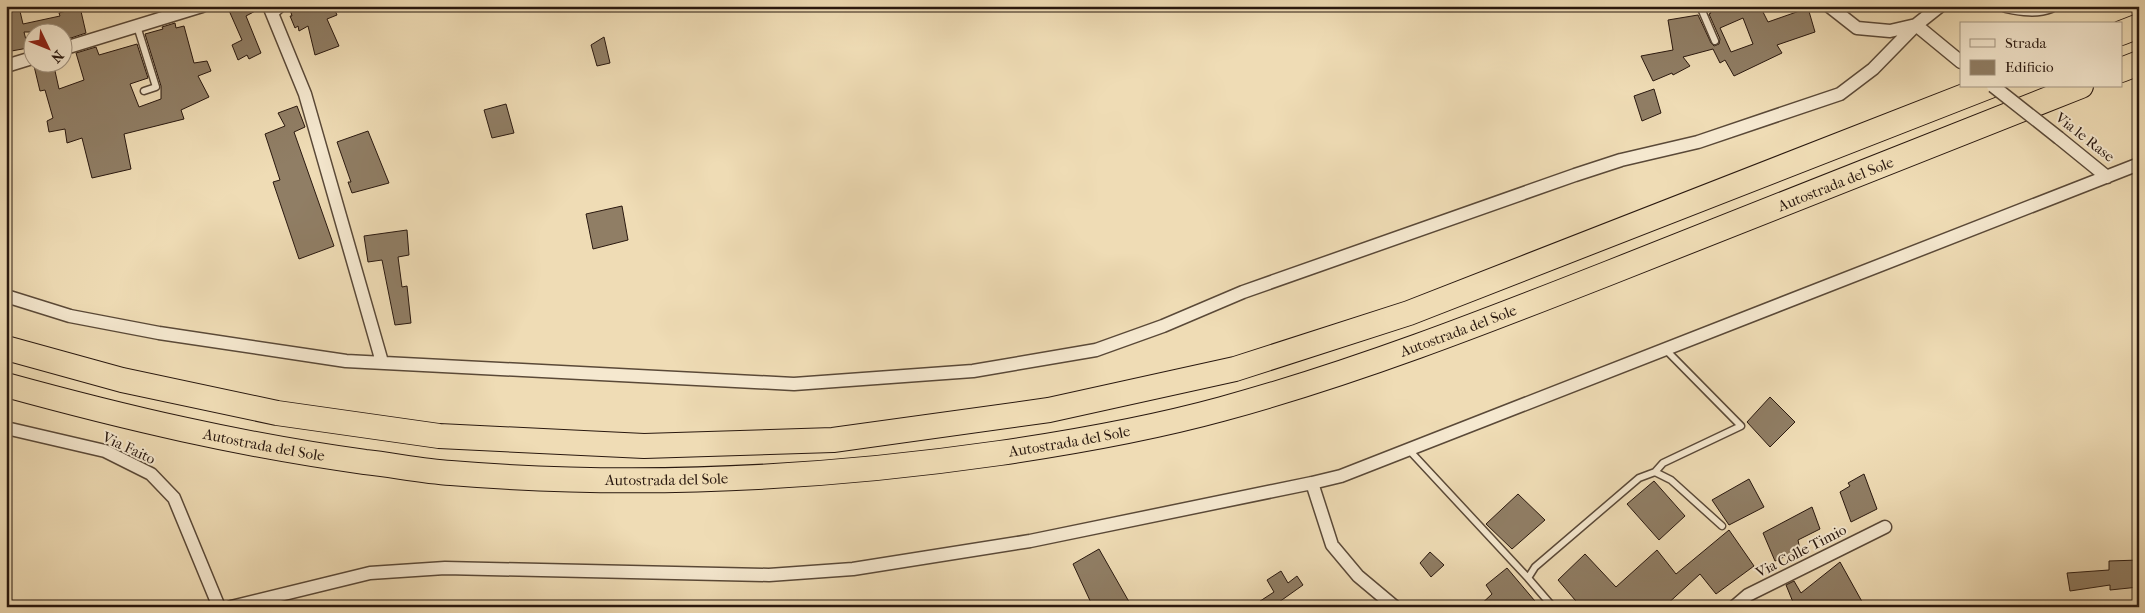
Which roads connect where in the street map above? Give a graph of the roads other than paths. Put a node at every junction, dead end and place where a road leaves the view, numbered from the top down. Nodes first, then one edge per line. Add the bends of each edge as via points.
1 (202, 6) edge
2 (284, 6) edge
3 (1700, 6) edge
4 (1829, 6) edge
5 (1940, 6) edge
6 (2006, 6) edge
7 (2051, 6) edge
8 (271, 11) edge
9 (1916, 25) junction
10 (136, 26) junction
11 (2139, 26) edge
12 (2122, 33) edge
13 (1715, 41) dead end
14 (72, 46) edge
15 (22, 61) edge
16 (1960, 61) edge
17 (2139, 63) edge
18 (6, 66) edge
19 (2122, 70) edge
20 (1987, 88) edge
21 (1995, 88) edge
22 (2076, 88) edge
23 (144, 91) dead end
24 (2139, 164) edge
25 (2107, 177) junction
26 (6, 296) edge
27 (6, 348) edge
28 (1665, 349) junction
29 (382, 362) junction
30 (6, 385) edge
31 (6, 428) edge
32 (1409, 450) junction
33 (1655, 472) junction
34 (1312, 483) junction
35 (1722, 526) dead end
36 (1885, 527) dead end
37 (1528, 578) junction
38 (219, 607) edge
39 (231, 607) edge
40 (1395, 607) edge
41 (1553, 607) edge
42 (1734, 607) edge

1 - 10 street
2 - 8 lane
3 - 13 lane
4 - 9 street via 1857,28 1890,31
5 - 9 street
6 - 7 street via 2027,10
8 - 29 street via 305,94
9 - 16 street
9 - 29 street via 1873,69 1840,94 1698,142 1621,160 1575,175 1243,292 1096,350 973,371 794,384
10 - 14 street
10 - 23 lane via 156,87
11 - 12 highway
15 - 18 street
17 - 19 highway
20 - 27 highway via 1410,313 1235,370 1049,410 833,440 644,446 438,436 277,413 122,380
21 - 25 street, Via le Rase, bridge
22 - 30 highway, Autostrada del Sole via 1774,210 1333,376 1167,423 1068,443 952,460 802,475 628,481 449,473 320,456 201,435
24 - 25 street, Via le Rase
25 - 28 street
26 - 29 street via 70,316 159,333 346,361
28 - 32 street
28 - 33 lane via 1741,426 1663,463
31 - 38 street, Via Faito via 105,450 151,474 174,498
32 - 34 street via 1341,476
32 - 37 lane
33 - 35 lane via 1671,480
33 - 37 lane via 1639,478 1535,567
34 - 39 street via 1030,542 853,569 769,576 445,568 370,572
34 - 40 street via 1332,545 1358,576
36 - 42 street, Via Colle Timio via 1748,596
37 - 41 lane

